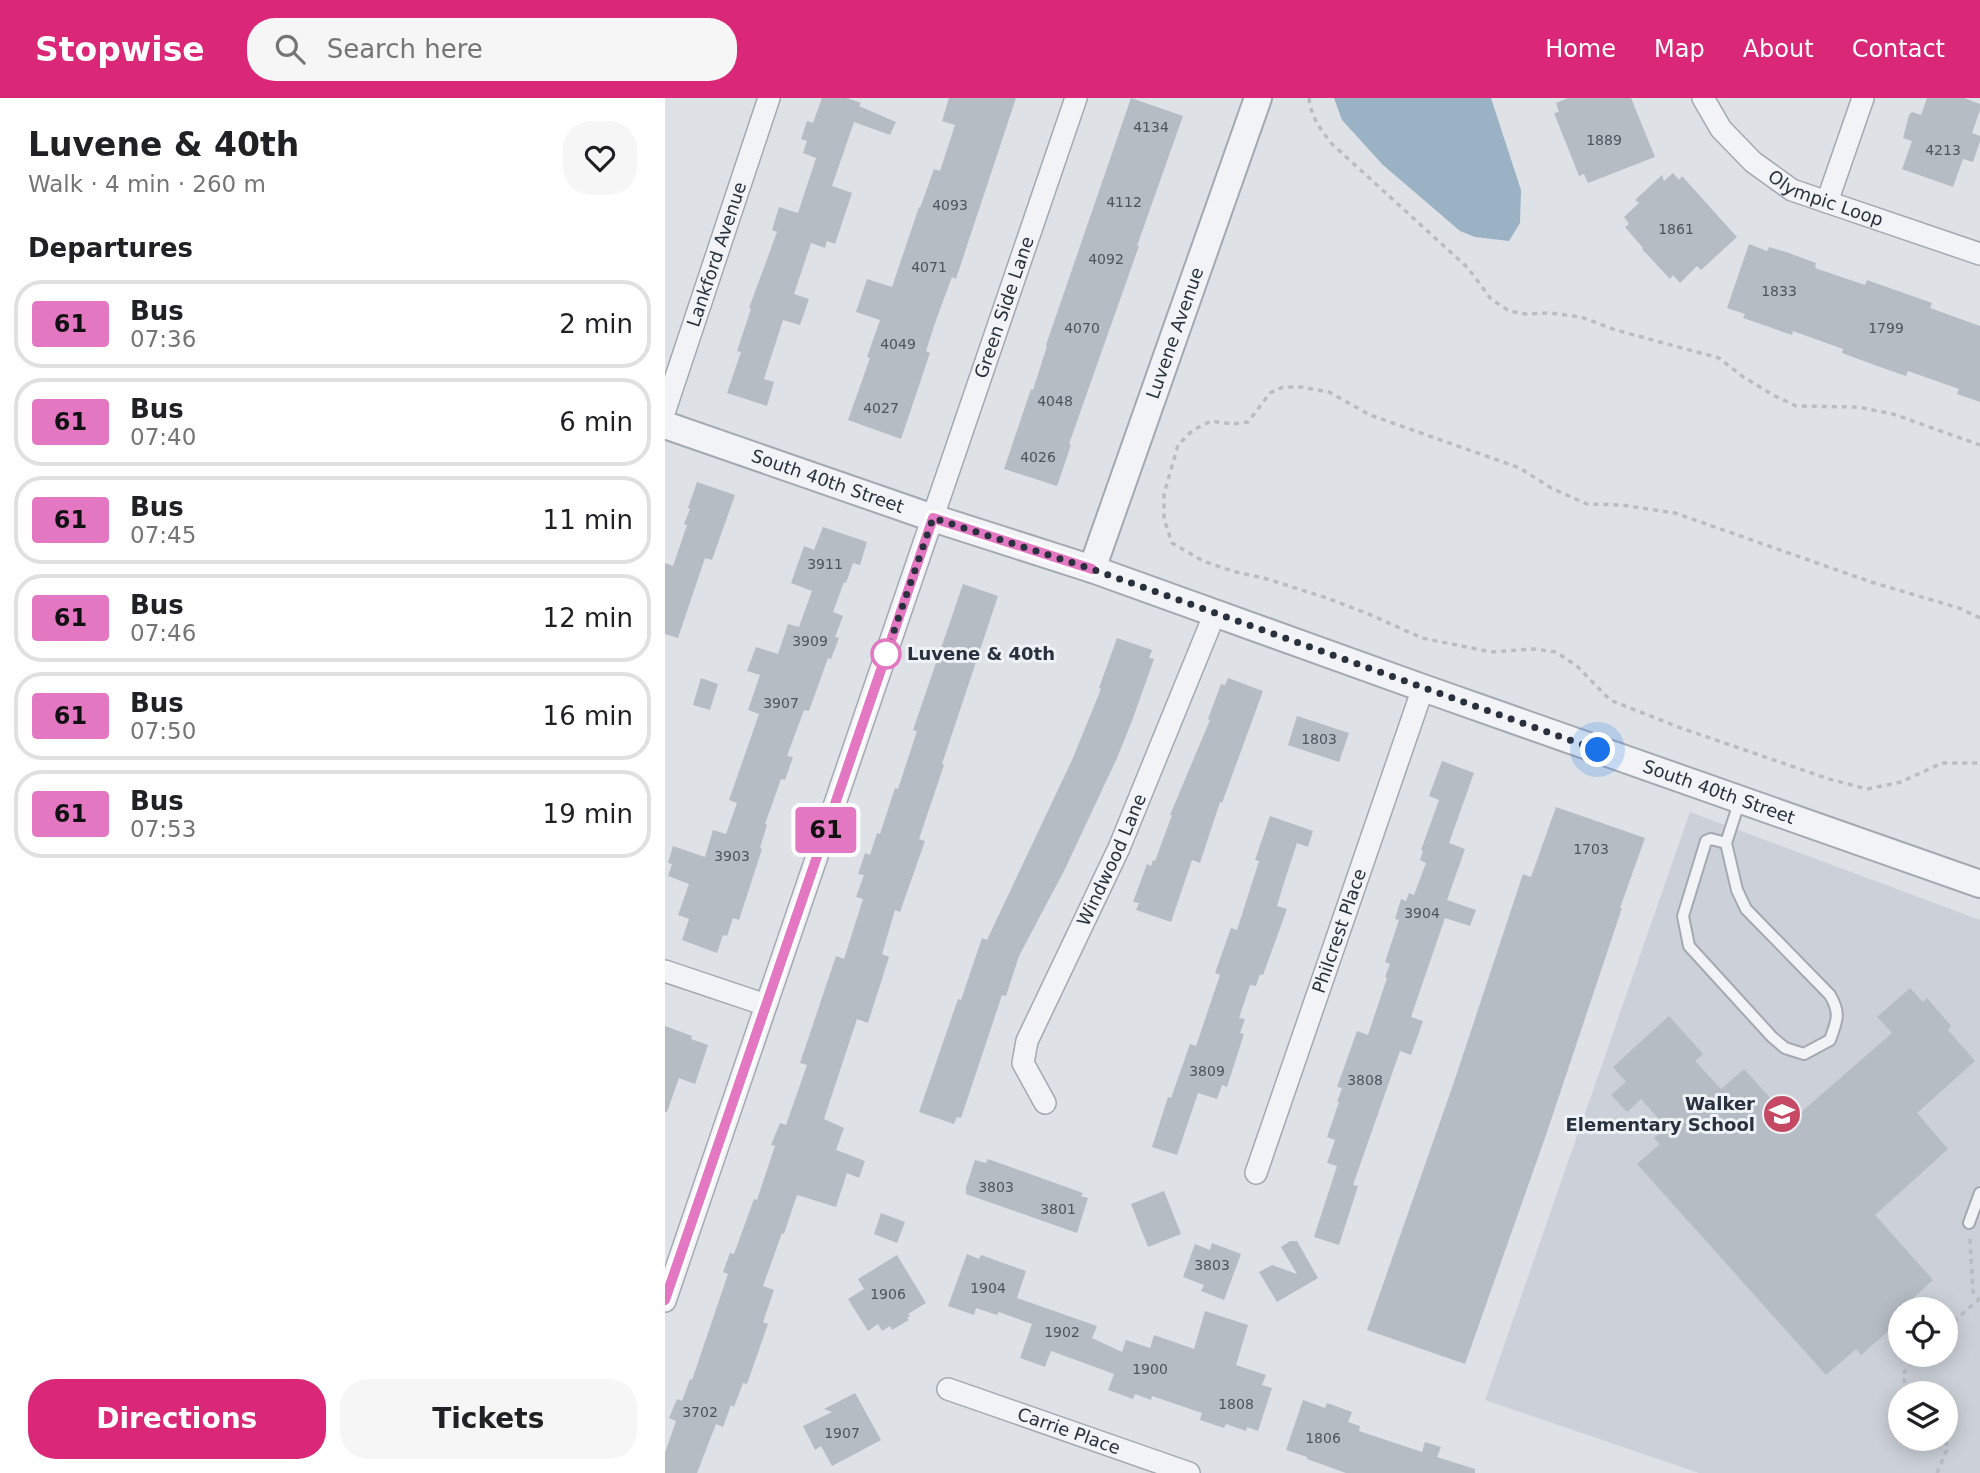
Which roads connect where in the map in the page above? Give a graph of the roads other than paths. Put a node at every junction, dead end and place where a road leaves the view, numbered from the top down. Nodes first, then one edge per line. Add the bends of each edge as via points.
1 (769, 98) edge
2 (1076, 98) edge
3 (1258, 98) edge
4 (1703, 98) edge
5 (1863, 98) edge
6 (1826, 202) junction
7 (1980, 254) edge
8 (665, 410) edge
9 (665, 425) edge
10 (933, 518) junction
11 (1092, 569) junction
12 (1215, 613) junction
13 (1423, 688) junction
14 (1740, 800) junction
15 (1726, 844) junction
16 (1980, 884) edge
17 (665, 971) edge
18 (766, 1005) junction
19 (1045, 1103) dead end
20 (1256, 1173) dead end
21 (1980, 1193) edge
22 (1969, 1223) road end
23 (669, 1277) edge
24 (665, 1301) edge
25 (948, 1389) dead end
26 (1189, 1473) edge

1 - 8 street, Lankford Avenue
2 - 10 street, Green Side Lane
3 - 11 street, Luvene Avenue
4 - 6 street, Olympic Loop via 1721,128 1753,162 1792,190
5 - 6 street
6 - 7 street, Olympic Loop
9 - 10 street, South 40th Street
10 - 11 street, South 40th Street
10 - 18 street
11 - 12 street, South 40th Street
12 - 13 street, South 40th Street
12 - 19 street, Windwood Lane via 1119,848 1027,1041 1023,1063
13 - 14 street, South 40th Street
13 - 20 street, Philcrest Place
14 - 15 lane
14 - 16 street, South 40th Street
15 - 15 lane via 1706,841 1683,916 1689,946 1772,1037 1785,1048 1804,1054 1830,1040 1838,1008 1746,909
17 - 18 street
18 - 23 street
21 - 22 lane
23 - 24 street
25 - 26 street, Carrie Place

